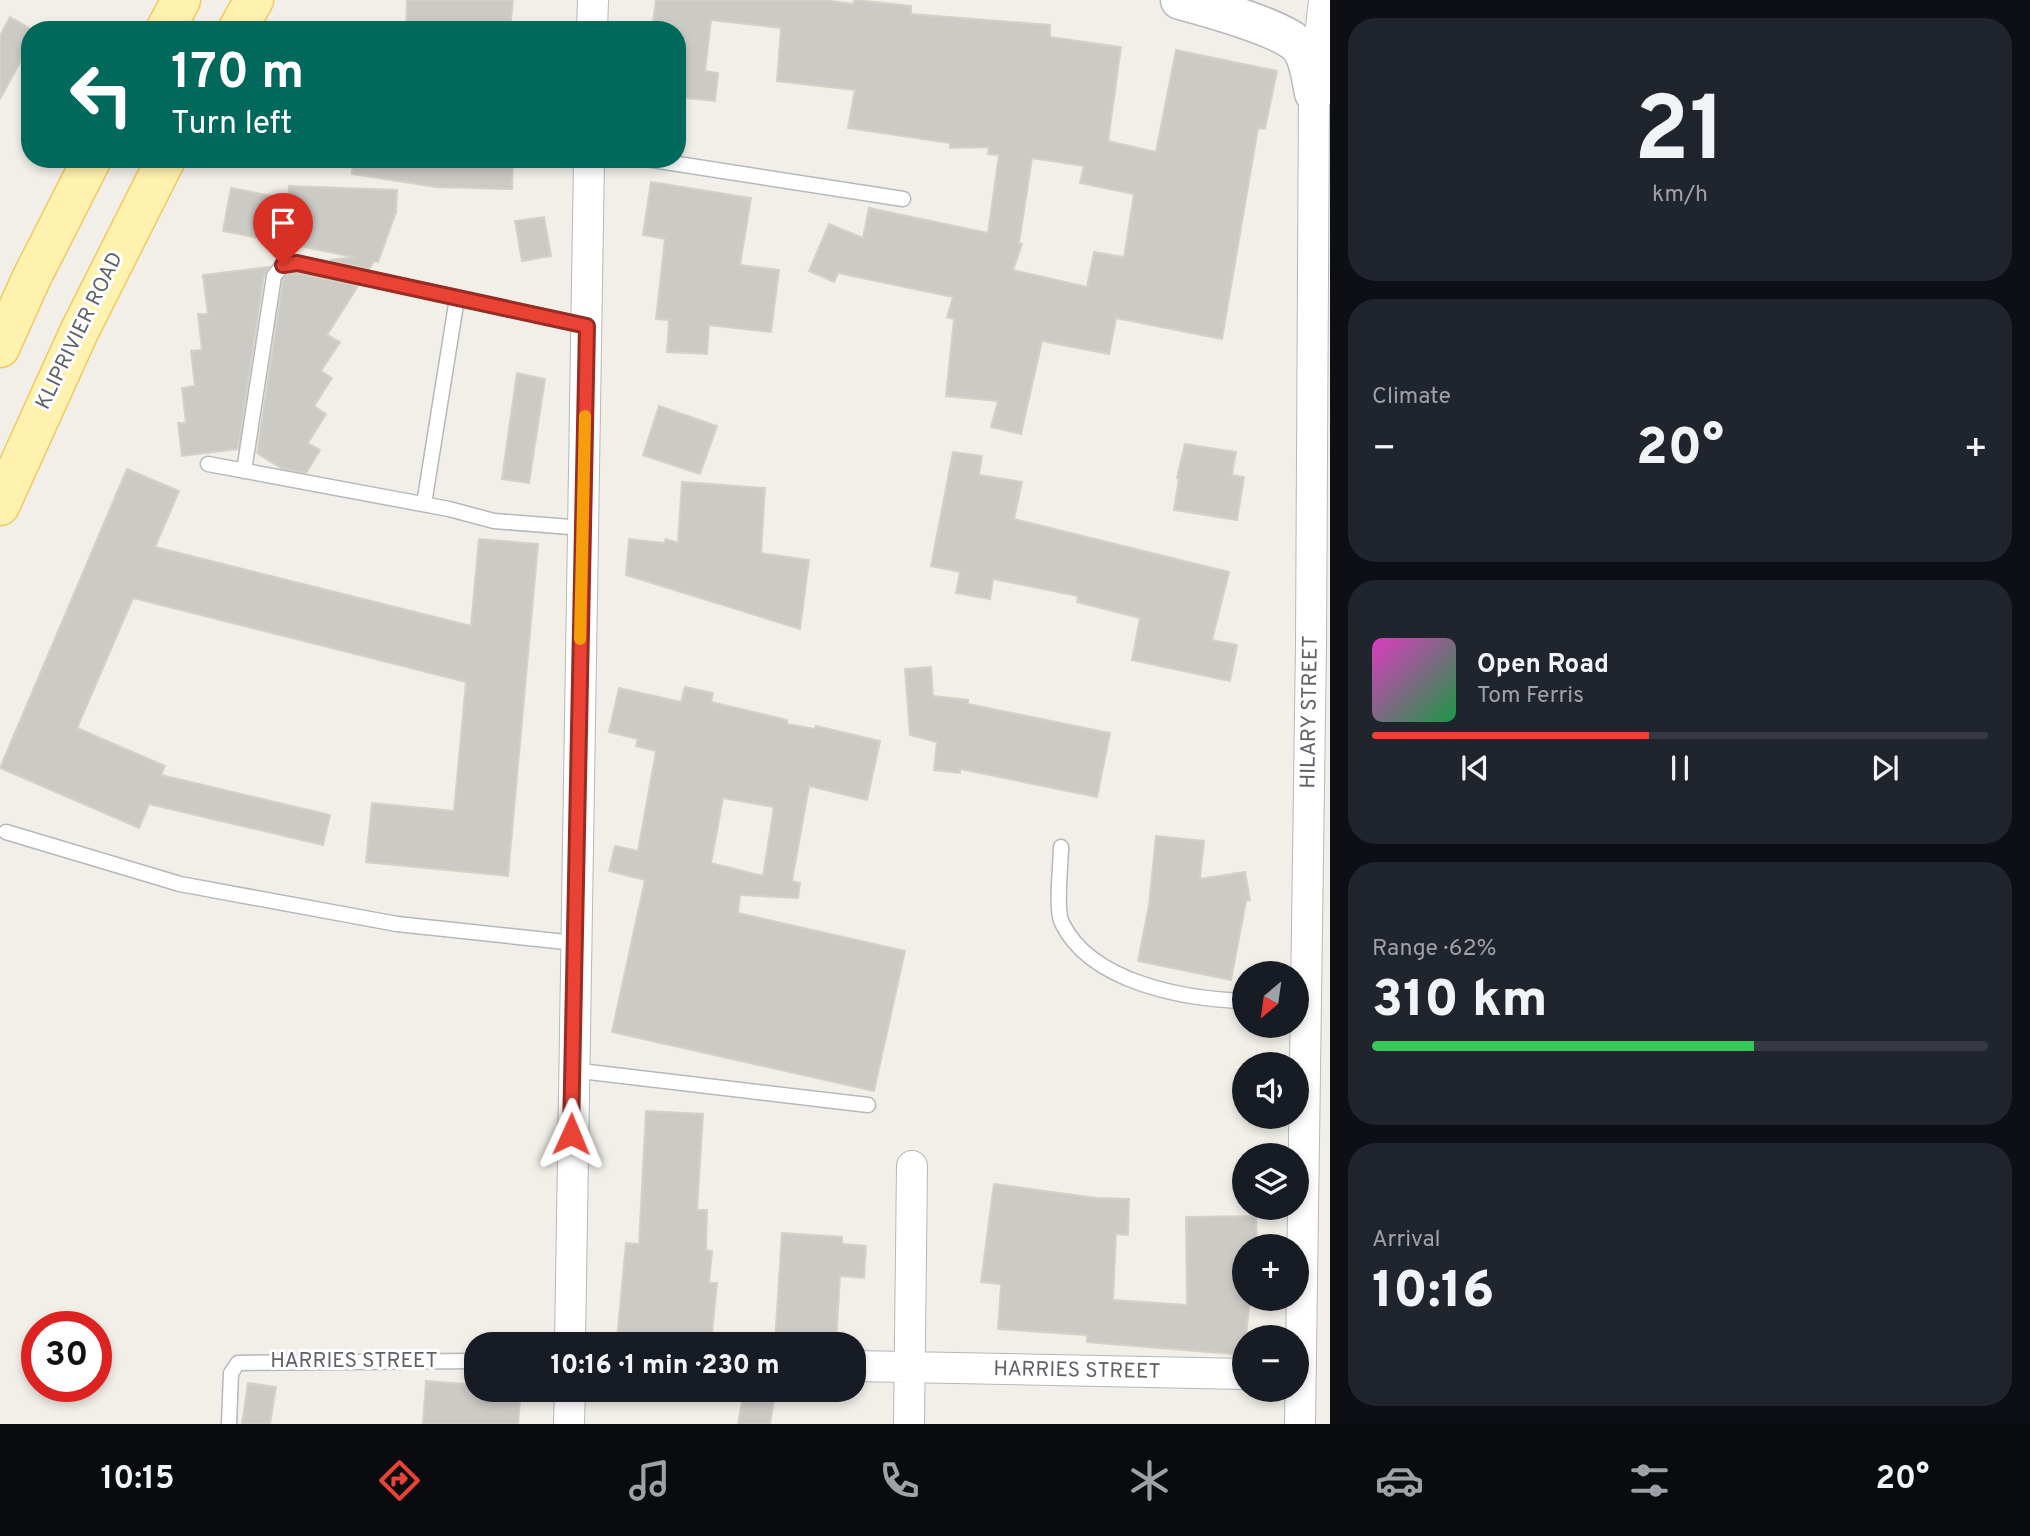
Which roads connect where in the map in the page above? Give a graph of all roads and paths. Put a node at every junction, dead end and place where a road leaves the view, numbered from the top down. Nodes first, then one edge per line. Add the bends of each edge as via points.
1 (181, 0) edge
2 (254, 0) edge
3 (593, 0) edge
4 (1180, 0) edge
5 (1324, 0) edge
6 (170, 21) edge
7 (242, 21) edge
8 (592, 21) edge
9 (1314, 93) junction
10 (686, 165) edge
11 (87, 168) edge
12 (161, 168) edge
13 (589, 168) edge
14 (903, 200) dead end
15 (457, 298) junction
16 (587, 326) junction
17 (0, 348) edge
18 (208, 464) dead end
19 (244, 471) junction
20 (424, 504) junction
21 (0, 506) edge
22 (583, 528) junction
23 (6, 832) dead end
24 (1061, 847) dead end
25 (575, 943) junction
26 (1303, 961) edge
27 (1232, 999) edge
28 (1305, 1038) edge
29 (572, 1070) junction
30 (868, 1105) dead end
31 (912, 1166) dead end
32 (1317, 1197) edge
33 (1304, 1325) edge
34 (570, 1332) edge
35 (464, 1361) edge
36 (866, 1366) edge
37 (911, 1368) junction
38 (1232, 1374) edge
39 (570, 1402) edge
40 (1300, 1402) edge
41 (229, 1424) edge
42 (569, 1424) edge
43 (909, 1424) edge
44 (1300, 1424) edge

1 - 6 main road
2 - 7 main road
3 - 8 street
4 - 9 main road via 1292,39 1304,53
5 - 9 street, HILARY STREET
9 - 26 street, HILARY STREET
10 - 14 lane
11 - 17 main road
12 - 21 main road, KLIPRIVIER ROAD via 79,332
13 - 16 street
15 - 16 lane
15 - 19 lane via 297,263 283,265 274,276
15 - 20 lane
16 - 22 street
18 - 19 lane
19 - 20 lane
20 - 22 lane via 494,521
22 - 25 street
23 - 25 lane via 180,884 397,924
24 - 27 lane via 1060,922 1087,955 1116,974 1160,989
25 - 29 street
28 - 32 street, HILARY STREET
29 - 30 lane
29 - 34 street
31 - 37 street
32 - 33 street, HILARY STREET
35 - 41 lane, HARRIES STREET via 245,1362 233,1366
36 - 37 street, HARRIES STREET
37 - 38 street, HARRIES STREET
37 - 43 street
39 - 42 street
40 - 44 street, HILARY STREET

